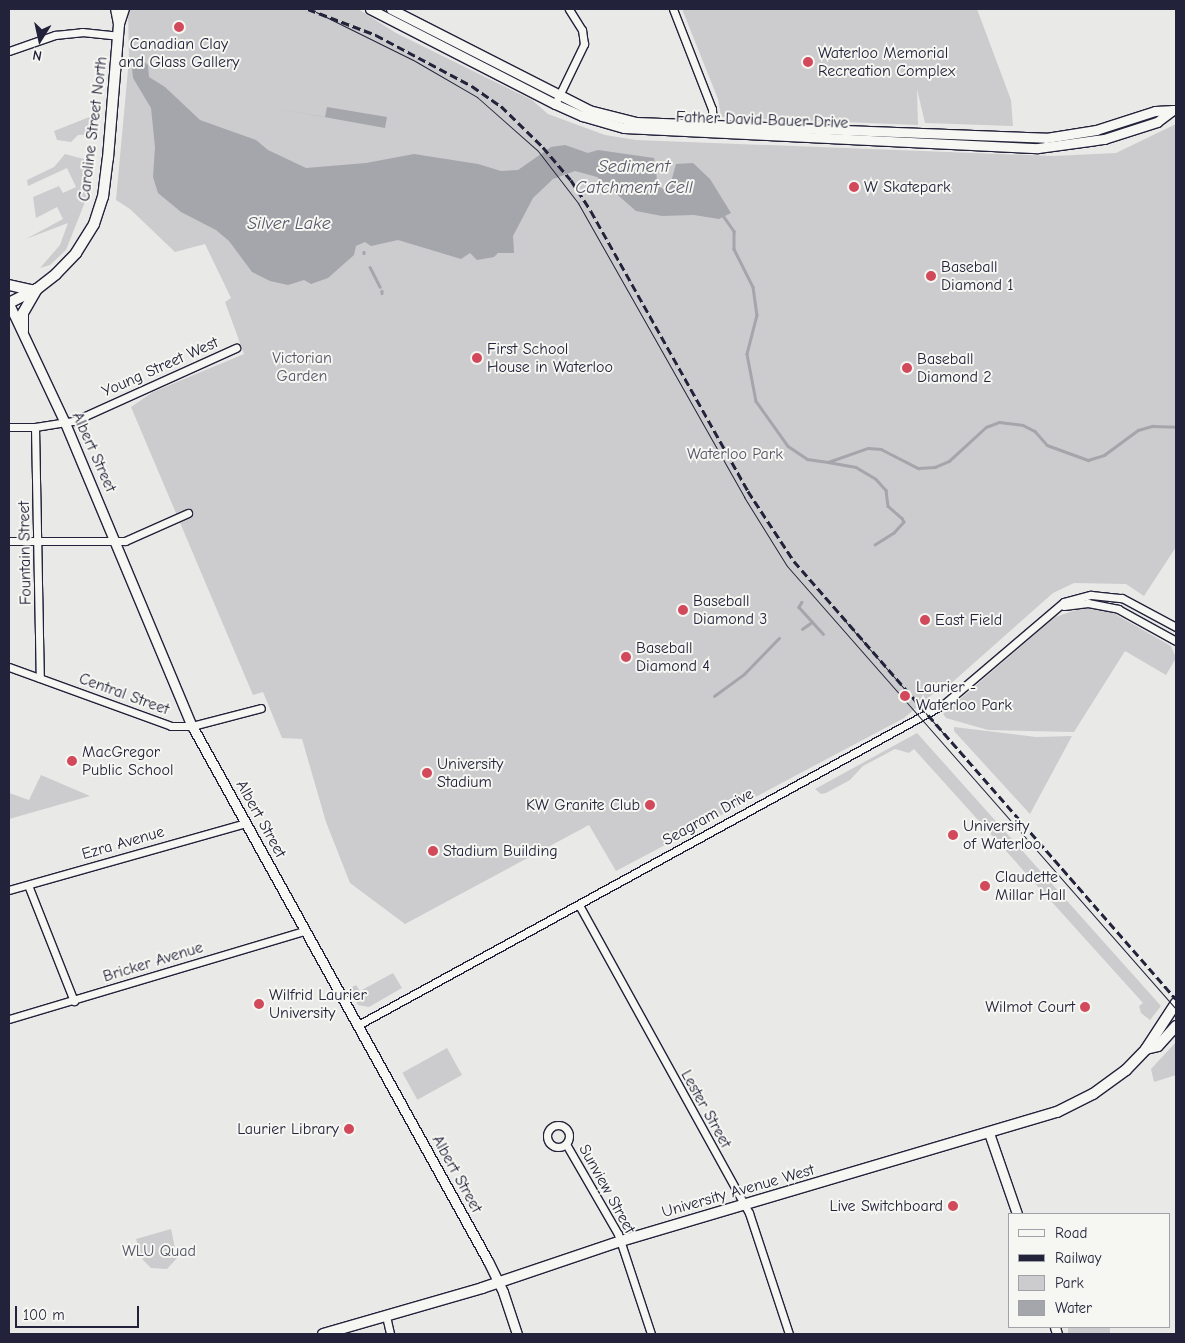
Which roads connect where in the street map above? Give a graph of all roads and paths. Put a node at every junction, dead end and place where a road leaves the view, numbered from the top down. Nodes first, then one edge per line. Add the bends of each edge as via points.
1 (116, 9) edge
2 (124, 9) edge
3 (391, 9) edge
4 (570, 9) edge
5 (674, 9) edge
6 (374, 10) edge
7 (119, 24) junction
8 (118, 36) junction
9 (9, 51) edge
10 (557, 100) junction
11 (1175, 110) edge
12 (713, 129) junction
13 (9, 285) edge
14 (37, 289) junction
15 (9, 303) edge
16 (23, 331) junction
17 (236, 348) dead end
18 (65, 423) junction
19 (9, 427) edge
20 (35, 427) junction
21 (188, 513) dead end
22 (9, 541) edge
23 (39, 541) junction
24 (116, 542) junction
25 (1054, 609) junction
26 (1176, 627) edge
27 (1176, 641) edge
28 (9, 667) edge
29 (40, 678) junction
30 (260, 708) dead end
31 (192, 726) junction
32 (245, 823) junction
33 (28, 885) junction
34 (9, 890) edge
35 (579, 904) junction
36 (305, 931) junction
37 (74, 1001) junction
38 (1176, 1003) edge
39 (9, 1019) edge
40 (358, 1024) junction
41 (1176, 1026) edge
42 (1146, 1049) junction
43 (989, 1132) junction
44 (566, 1144) dead end
45 (744, 1204) junction
46 (1017, 1213) edge
47 (621, 1241) junction
48 (498, 1282) junction
49 (386, 1316) junction
50 (323, 1334) edge
51 (390, 1334) edge
52 (517, 1334) edge
53 (651, 1334) edge
54 (789, 1334) edge

1 - 7 main road, Caroline Street North
2 - 7 main road
3 - 10 street, Father David Bauer Drive
4 - 10 street via 582,30 584,44
5 - 12 street via 712,109
6 - 10 street, Father David Bauer Drive
7 - 8 main road, Caroline Street North
8 - 9 street via 82,32 55,35
8 - 14 main road, Caroline Street North via 103,197 94,224 76,253
10 - 12 street, Father David Bauer Drive via 590,119 624,128
11 - 12 street, Father David Bauer Drive via 1157,122 1120,134 1055,147
13 - 14 main road via 18,290
14 - 15 main road, Caroline Street North
14 - 16 main road via 23,313
15 - 16 street, Albert Street
16 - 18 street, Albert Street
17 - 18 street, Young Street West
18 - 20 street, Young Street West
18 - 24 street, Albert Street
19 - 20 street, Young Street West
20 - 23 street, Fountain Street
21 - 24 street via 126,541
22 - 23 street
23 - 24 street
23 - 29 street, Fountain Street
24 - 31 street, Albert Street
25 - 26 street, Seagram Drive via 1080,597 1107,595 1131,601
25 - 27 street, Seagram Drive via 1080,603 1100,604 1138,618
25 - 35 street, Seagram Drive via 944,704
28 - 29 street, Central Street
29 - 31 street, Central Street via 171,726
30 - 31 street, Central Street
31 - 32 street, Albert Street
32 - 33 street, Ezra Avenue
32 - 36 street, Albert Street
33 - 34 street, Ezra Avenue
33 - 37 street
35 - 40 street, Seagram Drive
35 - 45 street, Lester Street
36 - 37 street, Bricker Avenue
36 - 40 street, Albert Street
37 - 39 street, Bricker Avenue
38 - 42 main road, University Avenue West
40 - 48 street, Albert Street
41 - 42 main road, University Avenue West via 1158,1046
42 - 43 main road, University Avenue West via 1117,1077 1072,1105
43 - 45 main road, University Avenue West
43 - 46 street
44 - 47 street, Sunview Street
45 - 47 main road, University Avenue West
45 - 54 street, Lester Street
47 - 48 main road, University Avenue West
47 - 53 street, Sunview Street
48 - 49 main road, University Avenue West
48 - 52 street, Albert Street
49 - 50 main road, University Avenue West
49 - 51 street

